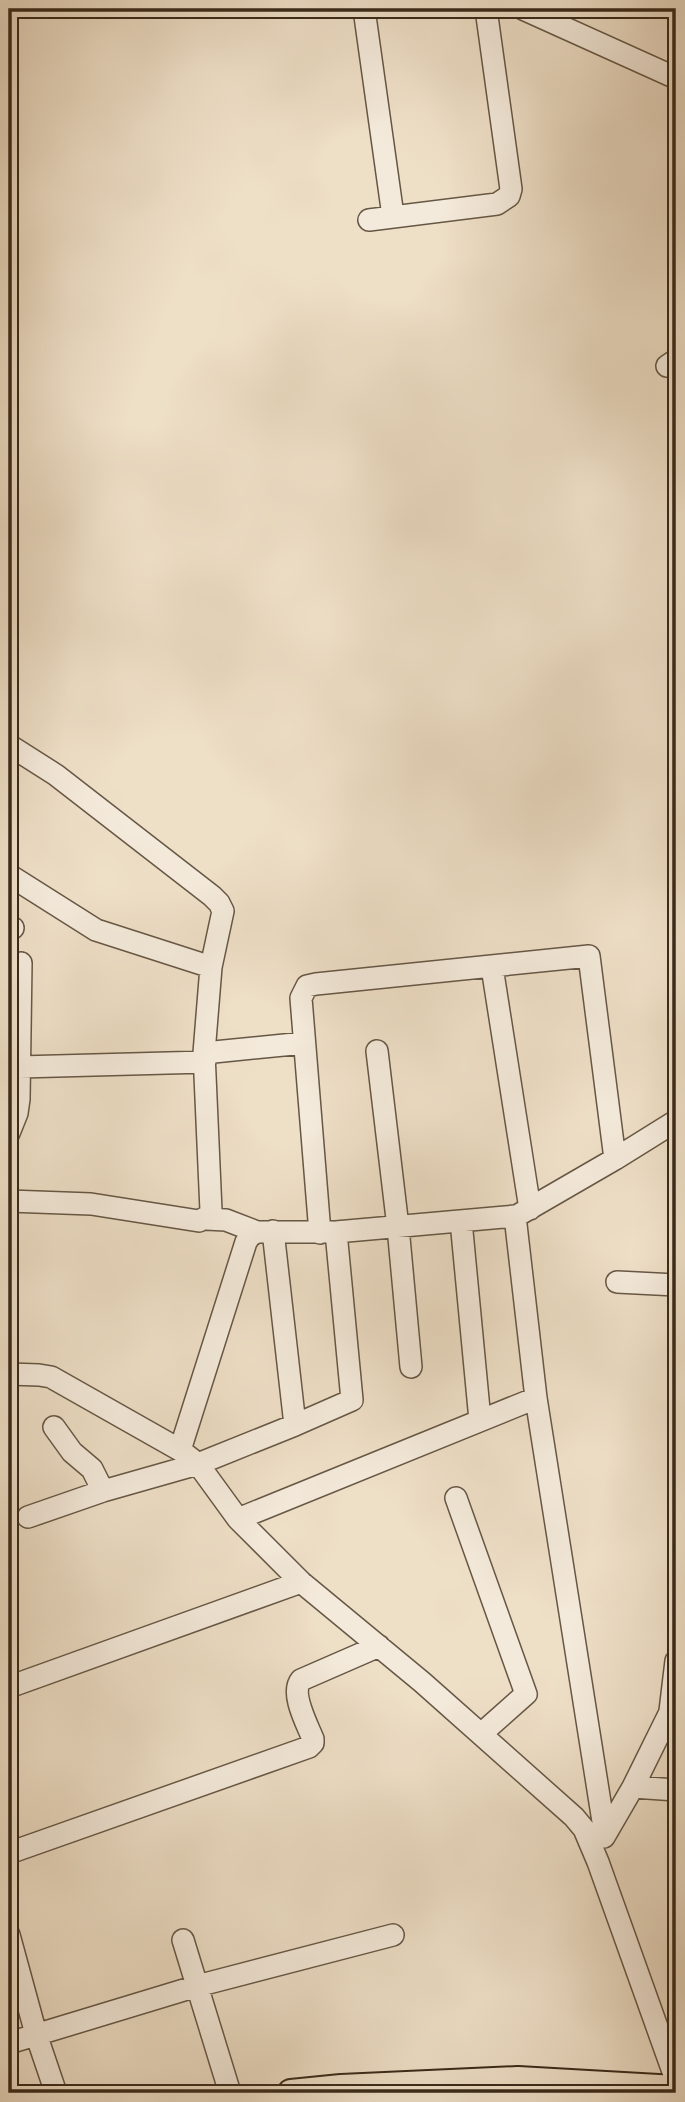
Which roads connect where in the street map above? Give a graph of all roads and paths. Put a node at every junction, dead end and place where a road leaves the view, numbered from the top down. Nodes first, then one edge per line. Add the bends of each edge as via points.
1 (364, 9) edge
2 (486, 9) edge
3 (523, 9) edge
4 (676, 78) edge
5 (393, 216) junction
6 (369, 220) dead end
7 (9, 745) edge
8 (9, 875) edge
9 (21, 963) dead end
10 (211, 967) junction
11 (492, 967) junction
12 (304, 1043) junction
13 (377, 1051) dead end
14 (204, 1057) junction
15 (20, 1067) junction
16 (676, 1121) edge
17 (9, 1133) edge
18 (615, 1159) junction
19 (9, 1201) edge
20 (522, 1213) junction
21 (206, 1219) junction
22 (461, 1221) junction
23 (398, 1227) junction
24 (265, 1232) junction
25 (328, 1233) junction
26 (617, 1282) dead end
27 (676, 1285) edge
28 (411, 1367) dead end
29 (9, 1374) edge
30 (536, 1398) junction
31 (480, 1420) junction
32 (295, 1426) junction
33 (54, 1427) dead end
34 (180, 1450) junction
35 (198, 1464) junction
36 (103, 1491) junction
37 (456, 1498) dead end
38 (28, 1517) dead end
39 (238, 1519) junction
40 (302, 1582) junction
41 (379, 1646) junction
42 (676, 1661) edge
43 (9, 1687) edge
44 (673, 1705) edge
45 (481, 1734) junction
46 (634, 1787) junction
47 (676, 1790) edge
48 (605, 1833) junction
49 (9, 1853) edge
50 (595, 1854) junction
51 (393, 1934) dead end
52 (9, 1935) edge
53 (183, 1940) dead end
54 (197, 1986) junction
55 (36, 2034) junction
56 (9, 2043) edge
57 (676, 2080) edge
58 (478, 2087) edge
59 (676, 2089) edge
60 (56, 2093) edge
61 (230, 2093) edge
62 (291, 2093) edge

1 - 5 street
2 - 5 street via 509,196 498,204
3 - 4 street
5 - 6 street
7 - 10 street via 56,775 219,903 223,911
8 - 10 street via 96,930
9 - 15 street
10 - 14 street
11 - 12 street via 307,986 301,998
11 - 18 street via 589,956
11 - 20 street
12 - 14 street
12 - 25 street
13 - 23 street
14 - 15 street
14 - 21 street via 211,1211
15 - 17 street via 17,1113
16 - 18 street
18 - 20 street
19 - 21 street via 91,1204
20 - 22 street
20 - 30 street
21 - 24 street
22 - 23 street
22 - 31 street
23 - 25 street
23 - 28 street
24 - 25 street
24 - 32 street
24 - 34 street via 246,1242
25 - 32 street via 353,1397
26 - 27 street
29 - 34 street via 51,1377
30 - 31 street
30 - 48 street
31 - 39 street
32 - 35 street
33 - 36 street via 92,1469
34 - 35 street
35 - 36 street
35 - 39 street
36 - 38 street
37 - 45 street via 526,1694
39 - 40 street
40 - 41 street
40 - 43 street
41 - 45 street
41 - 49 street via 298,1683 297,1695 313,1739 309,1747
42 - 44 street
44 - 46 street
45 - 50 street via 574,1817
46 - 47 street
46 - 48 street
48 - 50 street
50 - 57 street
51 - 54 street
52 - 55 street
53 - 54 street
54 - 55 street
54 - 61 street
55 - 56 street
55 - 60 street
58 - 59 main road via 518,2080
58 - 62 main road

